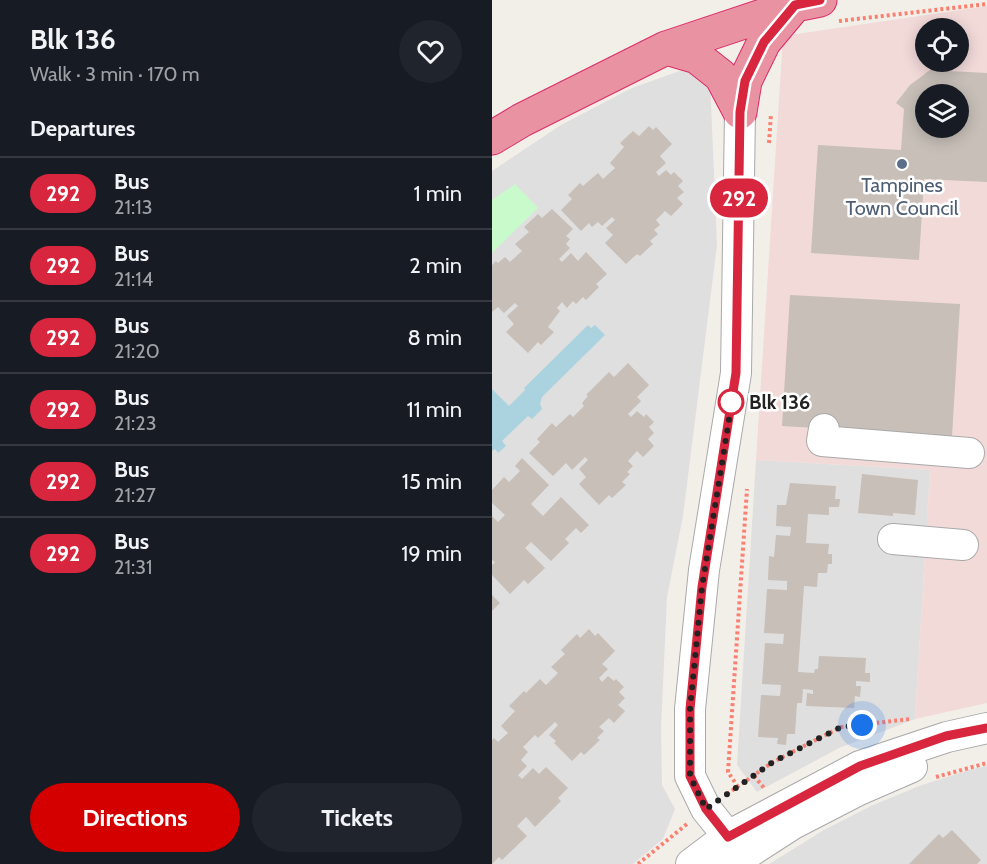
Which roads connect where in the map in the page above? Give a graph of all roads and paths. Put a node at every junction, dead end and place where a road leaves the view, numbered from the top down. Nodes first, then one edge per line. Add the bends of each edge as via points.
1 (987, 4) edge
2 (817, 9) edge
3 (666, 48) junction
4 (756, 111) junction
5 (492, 138) edge
6 (768, 147) dead end
7 (824, 429) dead end
8 (969, 453) dead end
9 (747, 477) dead end
10 (893, 539) dead end
11 (963, 545) dead end
12 (912, 719) dead end
13 (987, 728) edge
14 (987, 747) edge
15 (738, 787) junction
16 (706, 809) junction
17 (734, 852) edge
18 (638, 864) edge
19 (691, 864) edge

1 - 2 path
2 - 3 highway
2 - 4 highway via 764,42 745,81
3 - 4 highway via 697,57
3 - 5 highway
4 - 6 path
4 - 16 street via 736,373 704,570 690,709 690,776
7 - 8 street via 822,441 916,441
9 - 15 path via 728,772
10 - 11 street
12 - 15 path via 841,727 773,762
13 - 17 street via 946,736 860,766
14 - 17 street via 906,769
15 - 16 path
16 - 17 street
16 - 18 path
17 - 19 street

